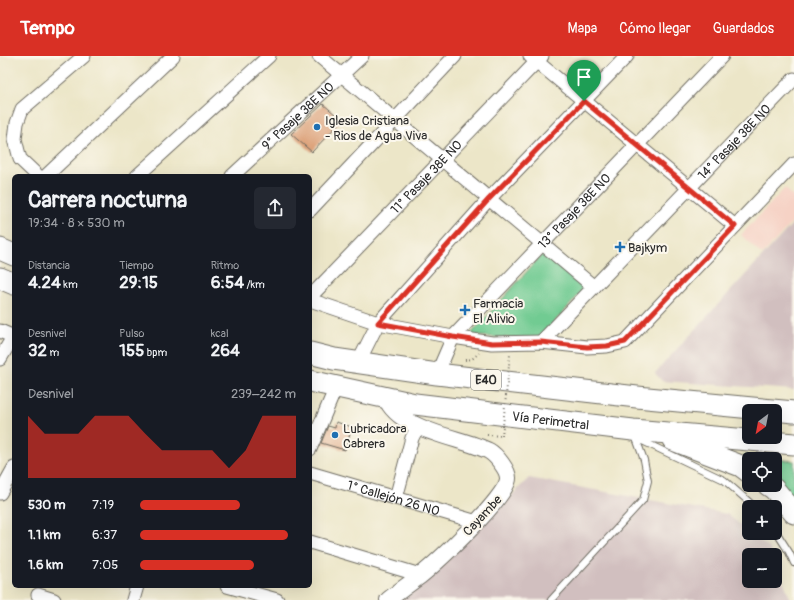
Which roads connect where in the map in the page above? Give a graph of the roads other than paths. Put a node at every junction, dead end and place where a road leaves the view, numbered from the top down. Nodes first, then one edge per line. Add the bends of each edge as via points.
1 (84, 56) edge
2 (173, 56) edge
3 (269, 56) edge
4 (319, 56) edge
5 (362, 56) edge
6 (455, 56) edge
7 (627, 56) edge
8 (722, 56) edge
9 (536, 58) edge
10 (341, 75) junction
11 (794, 80) edge
12 (584, 101) junction
13 (395, 120) junction
14 (638, 145) junction
15 (442, 160) junction
16 (794, 164) edge
17 (36, 174) edge
18 (48, 174) edge
19 (140, 174) edge
20 (234, 174) edge
21 (690, 188) junction
22 (489, 199) junction
23 (312, 208) edge
24 (735, 226) junction
25 (543, 244) junction
26 (0, 249) edge
27 (12, 254) edge
28 (0, 278) edge
29 (12, 283) edge
30 (594, 287) junction
31 (312, 296) edge
32 (312, 299) edge
33 (378, 323) junction
34 (0, 331) edge
35 (12, 337) edge
36 (453, 337) junction
37 (12, 339) edge
38 (541, 342) junction
39 (312, 354) edge
40 (0, 359) edge
41 (358, 363) junction
42 (441, 366) junction
43 (312, 381) edge
44 (336, 387) junction
45 (386, 398) junction
46 (794, 412) edge
47 (418, 426) junction
48 (639, 433) junction
49 (312, 444) edge
50 (794, 444) edge
51 (742, 466) edge
52 (12, 472) edge
53 (312, 474) edge
54 (776, 492) edge
55 (0, 494) edge
56 (396, 498) junction
57 (747, 500) edge
58 (794, 513) edge
59 (477, 522) junction
60 (781, 540) edge
61 (312, 543) edge
62 (794, 563) edge
63 (420, 576) junction
64 (136, 588) edge
65 (234, 588) edge
66 (39, 594) edge
67 (54, 600) edge
68 (133, 600) edge
69 (277, 600) edge
70 (388, 600) edge
71 (551, 600) edge

1 - 17 street via 22,109 15,139 20,159
2 - 18 street
3 - 19 street
4 - 10 street
5 - 10 street, 9° Pasaje 38E NO
6 - 13 street
7 - 12 street
8 - 14 street, 13° Pasaje 38E NO
9 - 12 street
9 - 15 street, 11° Pasaje 38E NO
10 - 13 street
10 - 20 street, 9° Pasaje 38E NO
11 - 21 street, 14° Pasaje 38E NO
12 - 14 street
12 - 22 street
13 - 15 street
13 - 23 street
14 - 21 street
14 - 25 street, 13° Pasaje 38E NO
15 - 22 street
15 - 31 street, 11° Pasaje 38E NO
16 - 24 street
21 - 24 street
21 - 30 street, 14° Pasaje 38E NO
22 - 25 street
22 - 33 street
24 - 38 street via 625,342 587,347
25 - 30 street
25 - 36 street, 13° Pasaje 38E NO
26 - 27 highway
28 - 29 highway
30 - 38 street, 14° Pasaje 38E NO
32 - 33 street
33 - 36 street
33 - 41 street
34 - 35 street
36 - 38 street via 492,343
36 - 42 street, 13° Pasaje 38E NO
37 - 40 street
39 - 41 highway, E40
41 - 42 highway, E40
42 - 46 highway, E40 via 630,396
43 - 44 highway, Vía Perimetral
44 - 45 highway, Vía Perimetral
44 - 49 street
45 - 47 street, Cayambe via 396,413
45 - 48 highway, Vía Perimetral
47 - 56 street via 412,438
47 - 59 street, Cayambe via 490,452 504,467 508,478 504,490
48 - 50 highway, Vía Perimetral
48 - 51 highway
48 - 57 lane via 724,480
48 - 71 lane via 648,481 643,500
52 - 55 street
53 - 56 street, 1° Callejón 26 NO
54 - 58 highway
56 - 59 street, 1° Callejón 26 NO
59 - 63 street, Cayambe
60 - 62 lane
61 - 63 street
63 - 70 street, Cayambe
64 - 68 street
65 - 69 street
66 - 67 street

